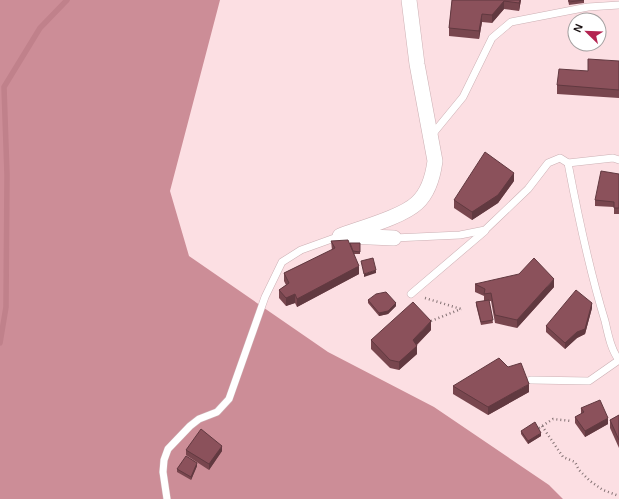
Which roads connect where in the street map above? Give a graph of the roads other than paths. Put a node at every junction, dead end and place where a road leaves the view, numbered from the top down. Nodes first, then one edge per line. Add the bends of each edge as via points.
1 (409, 0) edge
2 (619, 5) edge
3 (431, 137) junction
4 (619, 160) edge
5 (568, 163) junction
6 (485, 230) junction
7 (340, 236) junction
8 (394, 238) joint
9 (411, 294) road end
10 (619, 360) edge
11 (531, 380) dead end
12 (167, 499) edge

1 - 3 street via 417,64
2 - 3 lane via 588,7 511,22 492,38 463,97
3 - 7 street via 435,161 433,176 428,189 417,203 404,211
4 - 5 lane via 613,158
5 - 6 lane via 560,158 548,163 528,190
5 - 10 lane via 599,300 614,353
6 - 8 lane via 460,235
6 - 9 lane
7 - 8 street
7 - 12 lane via 301,250 282,262 265,297 229,398 217,412 199,419 190,426 168,449 163,472
10 - 11 lane via 589,382

